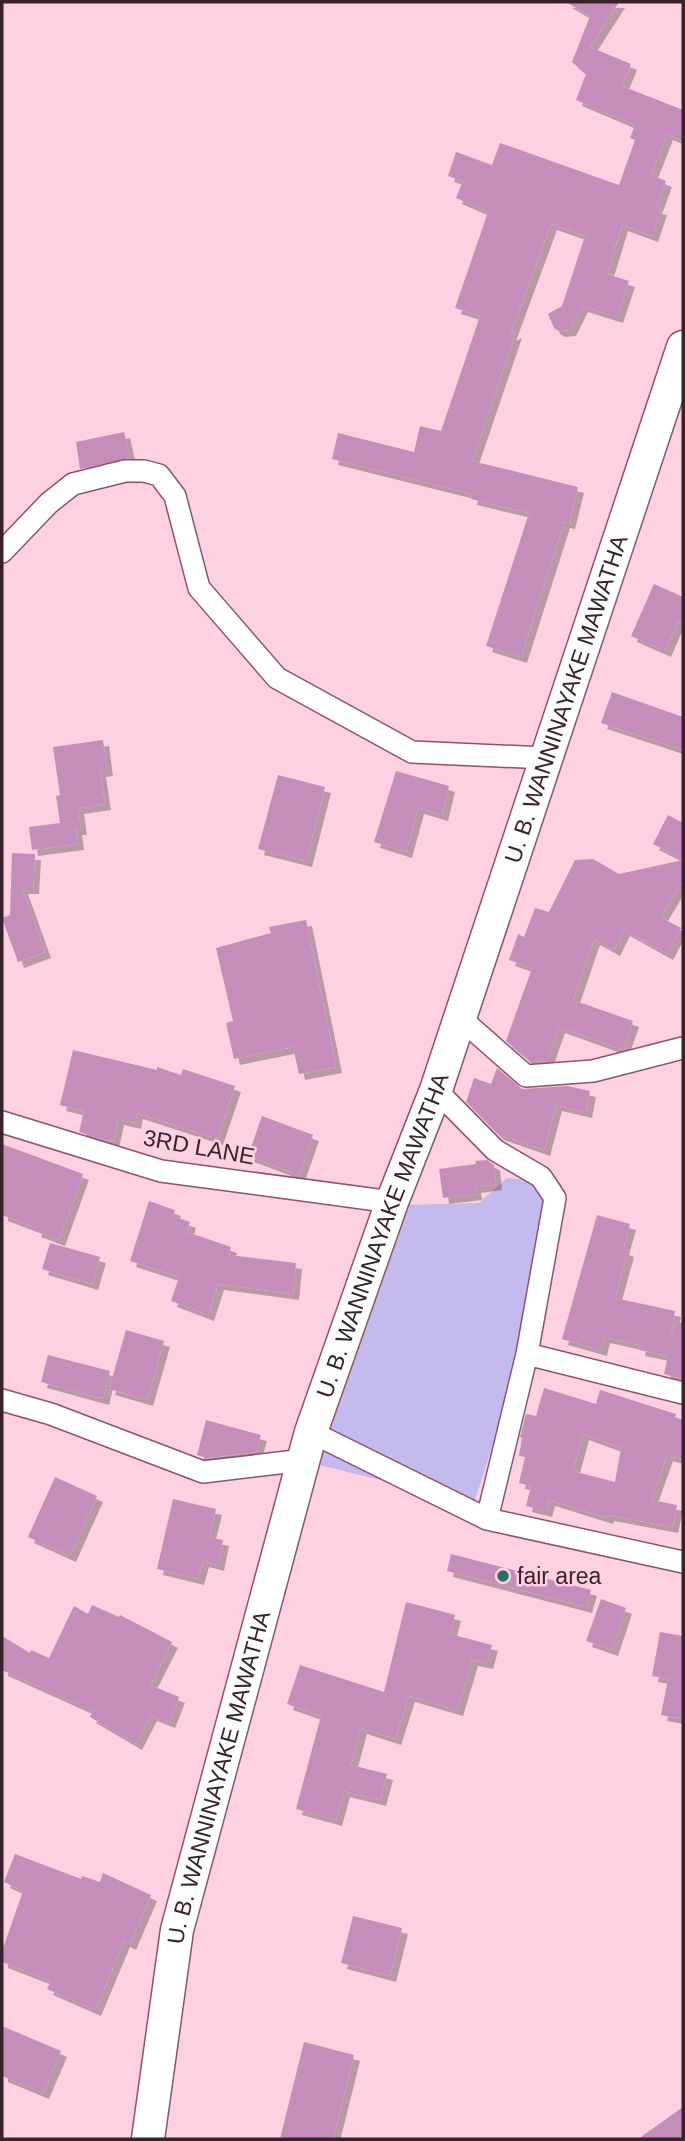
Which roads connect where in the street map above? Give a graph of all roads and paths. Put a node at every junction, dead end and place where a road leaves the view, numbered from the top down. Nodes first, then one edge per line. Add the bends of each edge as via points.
1 (682, 355) edge
2 (2, 552) edge
3 (545, 758) junction
4 (458, 1017) junction
5 (683, 1048) edge
6 (436, 1090) junction
7 (2, 1122) edge
8 (392, 1202) junction
9 (527, 1354) junction
10 (683, 1393) edge
11 (2, 1400) edge
12 (307, 1446) junction
13 (487, 1519) junction
14 (683, 1562) edge
15 (148, 2139) edge

1 - 3 main road, U. B. WANNINAYAKE MAWATHA
2 - 3 street via 73,484 125,471 159,475 175,496 198,588 278,678 412,752
3 - 4 main road, U. B. WANNINAYAKE MAWATHA
4 - 5 street via 526,1076 593,1071
4 - 6 main road, U. B. WANNINAYAKE MAWATHA
6 - 8 main road, U. B. WANNINAYAKE MAWATHA
6 - 9 street via 495,1150 541,1177 555,1198
7 - 8 street, 3RD LANE via 161,1171
8 - 12 main road, U. B. WANNINAYAKE MAWATHA
9 - 10 street
9 - 13 street
11 - 12 street via 51,1413 202,1472
12 - 13 street
12 - 15 main road, U. B. WANNINAYAKE MAWATHA via 177,1930
13 - 14 street

